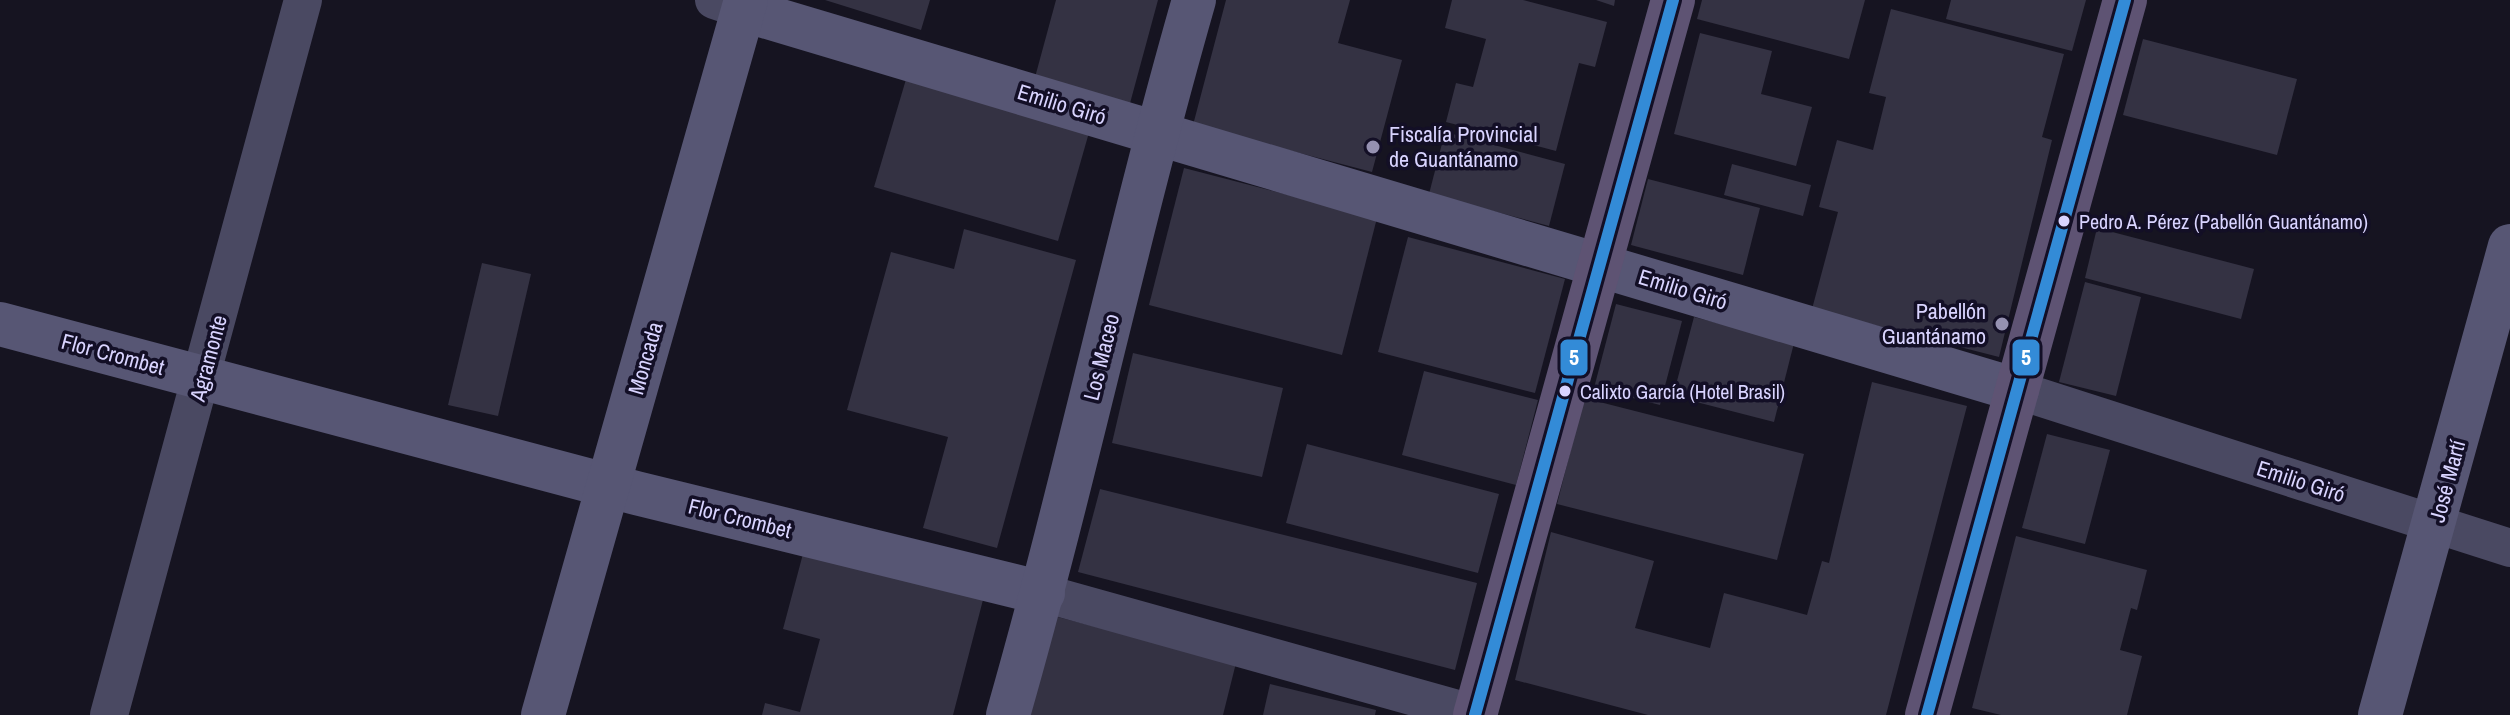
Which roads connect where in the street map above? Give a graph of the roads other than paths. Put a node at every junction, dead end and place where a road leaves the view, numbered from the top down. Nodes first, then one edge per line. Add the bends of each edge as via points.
1 (303, 0) edge
2 (1194, 0) edge
3 (1673, 0) edge
4 (2125, 0) edge
5 (735, 3) edge
6 (1156, 132) junction
7 (2510, 246) edge
8 (1600, 264) junction
9 (0, 324) edge
10 (203, 378) junction
11 (2017, 390) junction
12 (609, 484) junction
13 (2435, 524) junction
14 (2510, 548) edge
15 (1043, 593) junction
16 (109, 715) edge
17 (543, 715) edge
18 (1008, 715) edge
19 (1476, 715) edge
20 (1927, 715) edge
21 (2380, 715) edge

1 - 10 street, Agramonte
2 - 6 main road, Los Maceo
3 - 8 main road
4 - 11 main road
5 - 6 main road, Emilio Giró
5 - 12 main road, Moncada
6 - 8 main road, Emilio Giró
6 - 15 main road, Los Maceo
7 - 13 main road, José Martí
8 - 11 main road, Emilio Giró
8 - 19 main road
9 - 10 main road, Flor Crombet
10 - 12 main road, Flor Crombet
10 - 16 street, Agramonte
11 - 13 street, Emilio Giró
11 - 20 main road
12 - 15 main road, Flor Crombet
12 - 17 main road, Moncada
13 - 14 street, Emilio Giró
13 - 21 main road, José Martí
15 - 18 main road, Los Maceo
15 - 19 street, Flor Crombet

